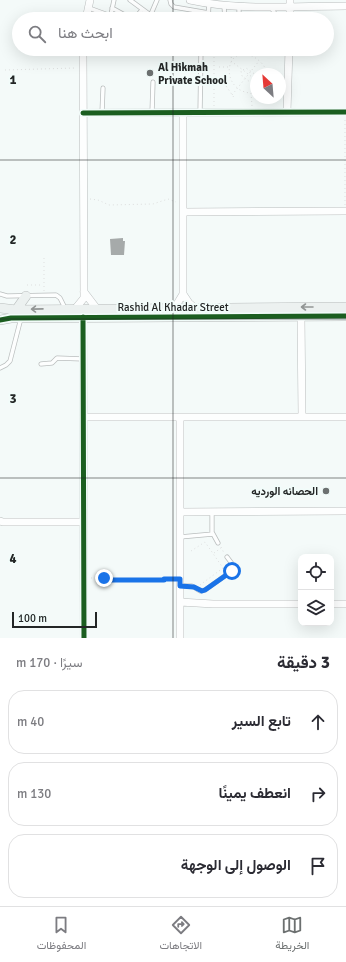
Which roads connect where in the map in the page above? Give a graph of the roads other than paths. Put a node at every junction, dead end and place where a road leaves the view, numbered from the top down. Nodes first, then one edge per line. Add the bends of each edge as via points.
1 (90, 0) edge
2 (114, 0) edge
3 (130, 0) edge
4 (157, 0) edge
5 (170, 0) edge
6 (190, 0) edge
7 (289, 3) edge
8 (212, 4) junction
9 (224, 6) junction
10 (239, 6) junction
11 (271, 6) junction
12 (346, 6) edge
13 (88, 8) junction
14 (112, 8) junction
15 (142, 10) joint
16 (87, 12) edge
17 (97, 12) edge
18 (111, 12) edge
19 (120, 12) edge
20 (146, 12) edge
21 (152, 12) edge
22 (202, 12) edge
23 (208, 12) edge
24 (224, 12) edge
25 (239, 12) edge
26 (273, 12) edge
27 (83, 56) edge
28 (201, 56) edge
29 (289, 56) edge
30 (153, 82) dead end
31 (103, 88) dead end
32 (290, 112) junction
33 (346, 112) edge
34 (84, 113) junction
35 (102, 113) junction
36 (152, 113) junction
37 (183, 113) junction
38 (200, 113) junction
39 (183, 208) junction
40 (345, 211) edge
41 (84, 292) junction
42 (0, 294) edge
43 (183, 294) junction
44 (26, 296) junction
45 (346, 307) edge
46 (0, 308) edge
47 (171, 308) junction
48 (195, 308) junction
49 (70, 309) junction
50 (97, 309) junction
51 (16, 310) junction
52 (301, 316) junction
53 (346, 316) edge
54 (83, 317) junction
55 (21, 318) junction
56 (0, 320) edge
57 (83, 359) junction
58 (41, 364) dead end
59 (0, 368) edge
60 (83, 417) junction
61 (180, 417) junction
62 (302, 417) junction
63 (346, 417) edge
64 (346, 511) edge
65 (180, 512) junction
66 (212, 512) junction
67 (83, 522) junction
68 (1, 523) edge
69 (213, 534) junction
70 (180, 537) junction
71 (218, 543) road end
72 (227, 557) road end
73 (180, 582) junction
74 (180, 604) junction
75 (298, 604) edge
76 (334, 604) edge
77 (346, 604) edge
78 (84, 638) edge
79 (180, 638) edge

1 - 13 street
2 - 14 lane
3 - 15 lane
4 - 21 lane
5 - 22 lane via 174,7
6 - 8 street
7 - 11 street
7 - 12 street
8 - 9 street
8 - 23 lane
9 - 10 street
9 - 24 lane
10 - 11 street
10 - 25 lane
11 - 26 lane
13 - 16 street
13 - 17 lane
14 - 18 lane
14 - 19 lane
15 - 20 lane
27 - 34 street
28 - 38 lane
29 - 32 street
30 - 36 lane
31 - 35 lane
32 - 33 street
32 - 38 street
34 - 35 street
34 - 41 street
35 - 36 street
36 - 37 street
37 - 38 street
37 - 39 street
39 - 40 street
39 - 43 street
41 - 49 street via 84,298
41 - 50 street
42 - 44 lane
43 - 47 street
43 - 48 street
44 - 49 lane via 58,296
44 - 51 street
45 -> 48 street, Rashid Al Khadar Street
46 - 51 street, Rashid Al Khadar Street
47 - 48 street, Rashid Al Khadar Street
47 - 50 street, Rashid Al Khadar Street
49 - 50 street, Rashid Al Khadar Street
49 -> 51 street, Rashid Al Khadar Street
52 - 53 street, Rashid Al Khadar Street
52 - 54 street, Rashid Al Khadar Street
52 - 62 street
54 - 55 street, Rashid Al Khadar Street
54 - 57 street
55 - 56 street, Rashid Al Khadar Street
55 - 59 lane via 10,361
57 - 58 lane via 57,358 52,363
57 - 60 street
60 - 61 street
60 - 67 street
61 - 62 street
61 - 65 street
62 - 63 street
64 - 66 street
65 - 66 street
65 - 70 street
66 - 69 lane
67 - 68 street
67 - 78 street
69 - 70 lane
69 - 71 lane
70 - 73 street
72 - 73 lane via 233,566 232,571 203,591
73 - 74 street
74 - 75 street
74 - 79 street
76 - 77 street

